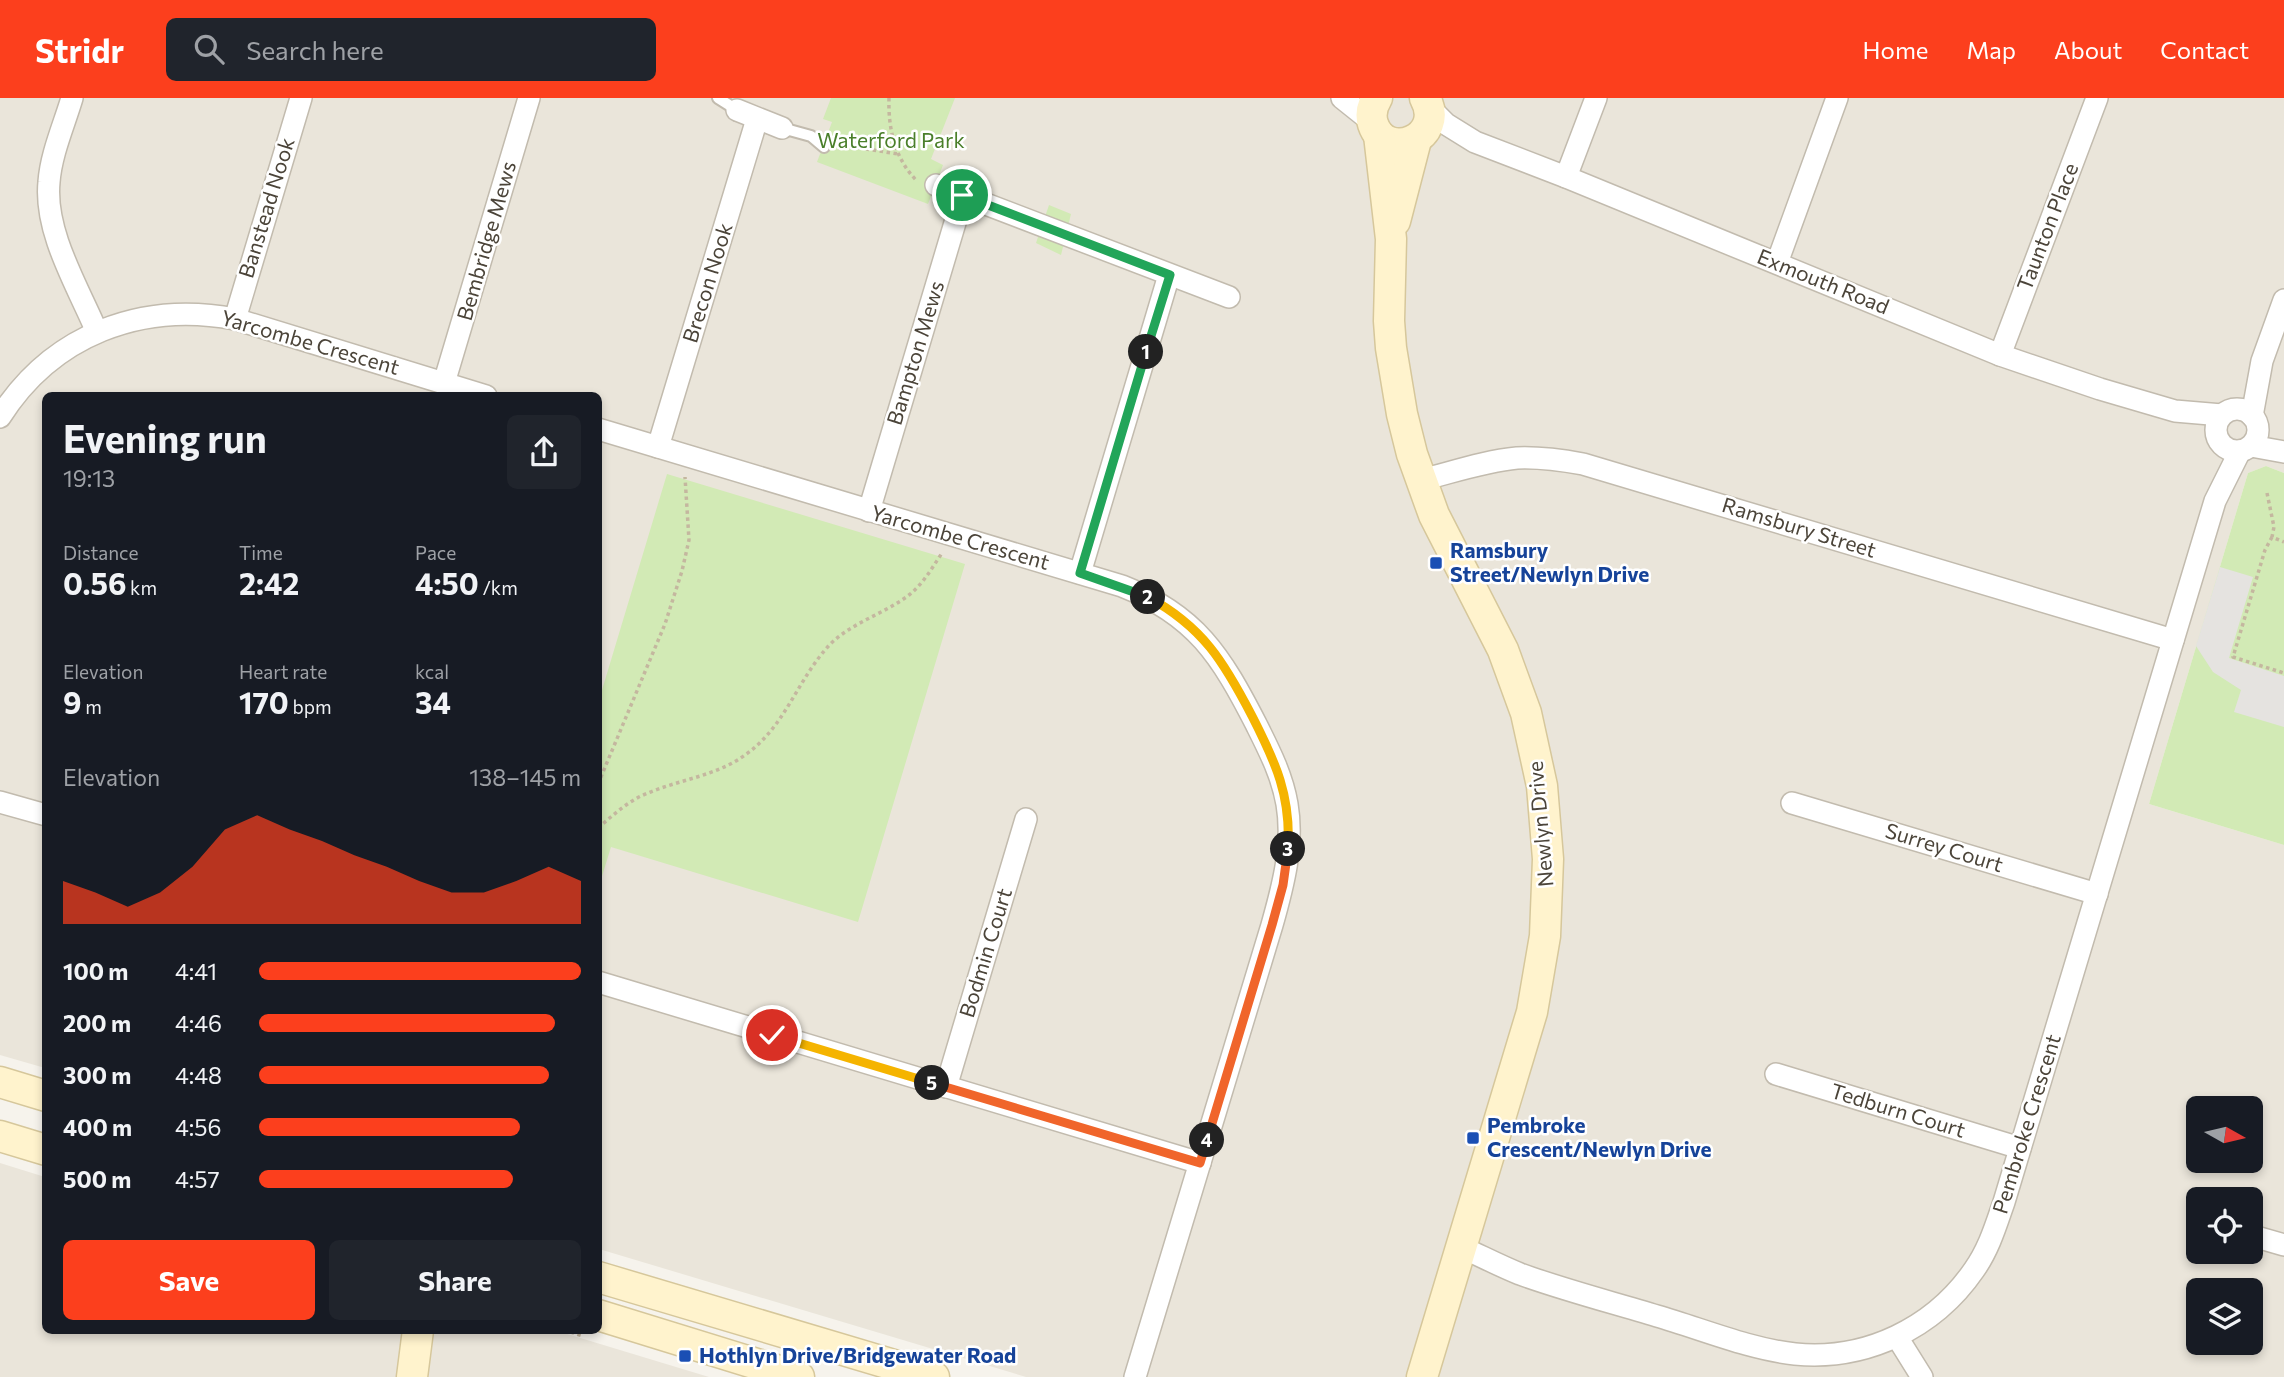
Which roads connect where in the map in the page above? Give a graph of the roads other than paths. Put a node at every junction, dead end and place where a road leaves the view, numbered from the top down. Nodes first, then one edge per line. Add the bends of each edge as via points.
1 (72, 98) edge
2 (301, 98) edge
3 (529, 98) edge
4 (718, 98) edge
5 (1342, 98) edge
6 (1596, 98) edge
7 (1837, 98) edge
8 (2097, 98) edge
9 (737, 110) joint
10 (1376, 118) edge
11 (757, 119) junction
12 (1423, 120) edge
13 (782, 128) joint
14 (824, 147) road end
15 (1566, 177) junction
16 (936, 185) road end
17 (962, 195) junction
18 (1391, 239) junction
19 (1777, 263) junction
20 (1170, 275) junction
21 (1229, 297) dead end
22 (2284, 300) edge
23 (235, 319) junction
24 (97, 332) junction
25 (2000, 355) junction
26 (444, 383) junction
27 (473, 392) edge
28 (0, 417) edge
29 (602, 430) edge
30 (2237, 431) junction
31 (2284, 443) edge
32 (658, 447) junction
33 (2284, 452) edge
34 (1421, 480) junction
35 (869, 511) junction
36 (1080, 573) junction
37 (2173, 640) junction
38 (0, 802) edge
39 (1792, 803) dead end
40 (42, 815) edge
41 (1026, 819) dead end
42 (2096, 894) junction
43 (602, 983) edge
44 (1776, 1074) dead end
45 (0, 1082) edge
46 (946, 1087) junction
47 (42, 1095) edge
48 (0, 1136) edge
49 (2020, 1148) junction
50 (42, 1149) edge
51 (1200, 1163) junction
52 (2263, 1239) edge
53 (2284, 1245) edge
54 (1459, 1255) junction
55 (602, 1278) edge
56 (602, 1316) edge
57 (418, 1334) edge
58 (433, 1334) edge
59 (1897, 1337) junction
60 (414, 1373) edge
61 (799, 1377) edge
62 (933, 1377) edge
63 (1135, 1377) edge
64 (1422, 1377) edge
65 (1922, 1377) edge

1 - 24 street via 51,168 48,200 55,235
2 - 23 street, Banstead Nook
3 - 26 street, Bembridge Mews
4 - 9 lane
5 - 10 street
6 - 15 street
7 - 19 street
8 - 25 street, Taunton Place
9 - 11 street
10 - 12 street via 1397,144
10 - 18 street, Newlyn Drive
11 - 13 street
11 - 32 street, Brecon Nook
12 - 15 street, Exmouth Road via 1446,124 1475,142
12 - 18 street, Newlyn Drive
13 - 14 lane via 811,136
15 - 19 street, Exmouth Road
16 - 17 street
17 - 20 street
17 - 35 street, Bampton Mews
18 - 34 street, Newlyn Drive via 1391,348 1402,414
19 - 25 street, Exmouth Road
20 - 21 street
20 - 36 street
22 - 30 street, Pembroke Crescent
23 - 24 street, Yarcombe Crescent via 171,313
23 - 26 street, Yarcombe Crescent
24 - 28 street, Yarcombe Crescent via 50,360
25 - 30 street, Exmouth Road
26 - 27 street, Yarcombe Crescent
29 - 32 street, Yarcombe Crescent
30 - 31 street, Exmouth Road
30 - 33 street, Exmouth Road
30 - 37 street, Pembroke Crescent
32 - 35 street, Yarcombe Crescent
34 - 37 street, Ramsbury Street via 1520,458 1583,464
34 - 54 street, Newlyn Drive via 1516,681 1540,773 1548,859 1545,936 1532,1012
35 - 36 street, Yarcombe Crescent
36 - 51 street, Yarcombe Crescent via 1143,594 1185,620 1205,640 1226,668 1274,759 1288,805 1283,885
37 - 42 street, Pembroke Crescent
38 - 40 street
39 - 42 street, Surrey Court
41 - 46 street, Bodmin Court
42 - 49 street, Pembroke Crescent
43 - 46 street
44 - 49 street, Tedburn Court
45 - 47 street
46 - 51 street
48 - 50 street
49 - 59 street, Pembroke Crescent via 1992,1237 1976,1268 1932,1315
51 - 63 street, Yarcombe Crescent
52 - 53 street
54 - 59 street, Pembroke Crescent via 1777,1351 1844,1352
54 - 64 street, Newlyn Drive
55 - 62 street
56 - 61 street
57 - 60 street
58 - 60 street
59 - 65 street

